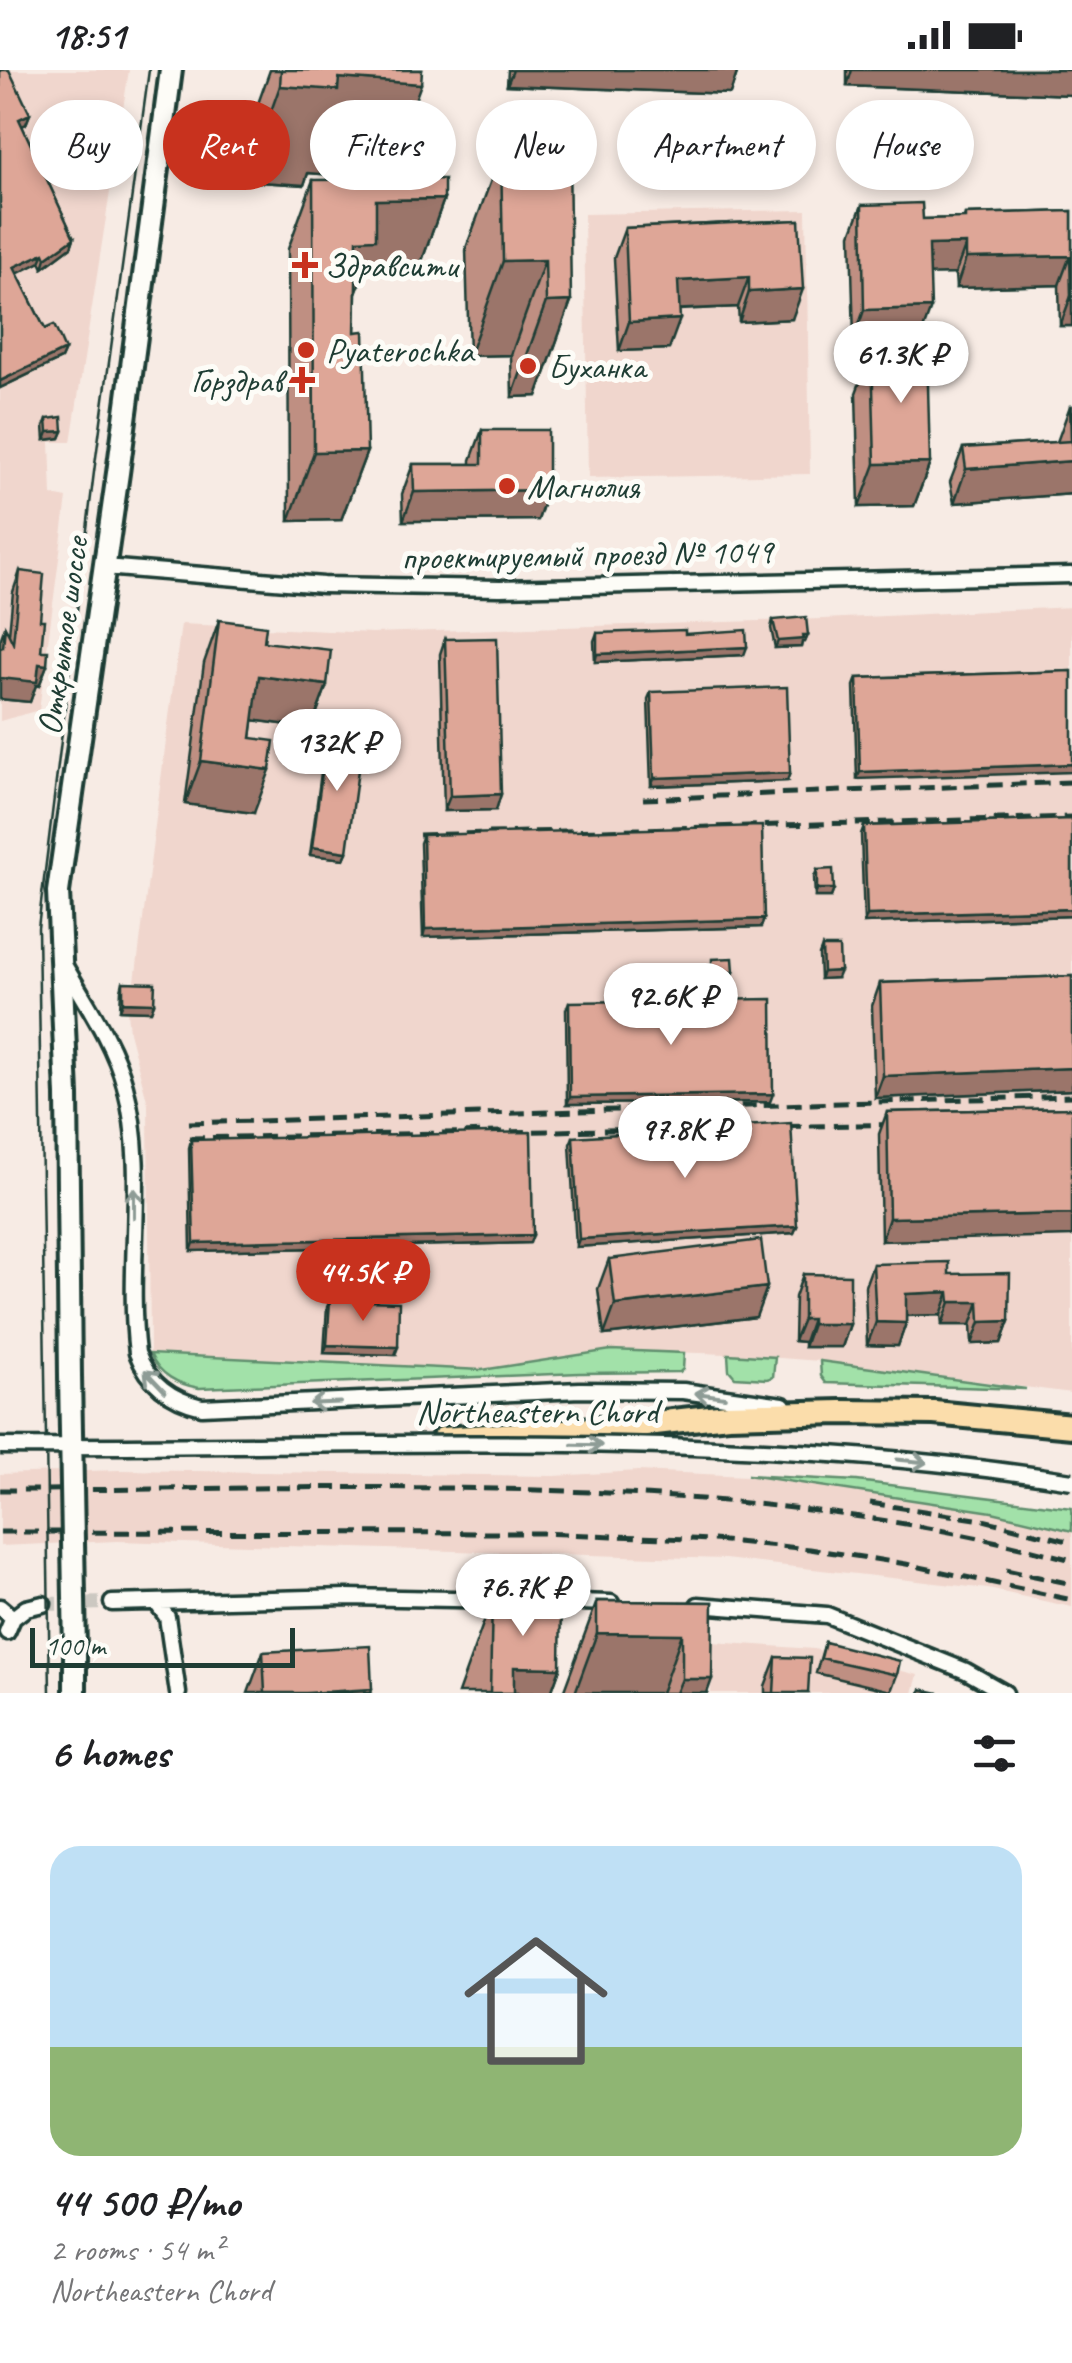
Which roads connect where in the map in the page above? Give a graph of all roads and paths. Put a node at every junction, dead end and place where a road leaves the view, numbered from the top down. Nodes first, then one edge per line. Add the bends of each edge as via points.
1 (172, 70) edge
2 (104, 567) junction
3 (1072, 575) edge
4 (60, 958) junction
5 (841, 1412) junction
6 (1072, 1426) edge
7 (0, 1444) edge
8 (1072, 1482) edge
9 (156, 1602) junction
10 (112, 1603) tunnel mouth
11 (624, 1603) edge
12 (42, 1604) tunnel mouth
13 (683, 1604) edge
14 (0, 1607) edge
15 (75, 1693) edge
16 (178, 1693) edge
17 (1006, 1693) edge

1 - 2 main road, Открытое шоссе
2 - 3 street, проектируемый проезд № 1049 via 324,585 500,588
2 - 4 main road, Открытое шоссе via 58,892
5 -> 4 street via 684,1391 182,1402 154,1383 137,1353 129,1105 109,1048
4 - 15 main road, Открытое шоссе, bridge
5 - 6 main road, Northeastern Chord
5 - 7 main road, Northeastern Chord via 393,1442
7 -> 8 street, Northeastern Chord, bridge via 736,1448
9 - 10 street
9 - 11 street via 347,1596
9 - 16 street via 167,1617
12 - 14 street via 26,1608 10,1625
13 - 17 street via 827,1615

